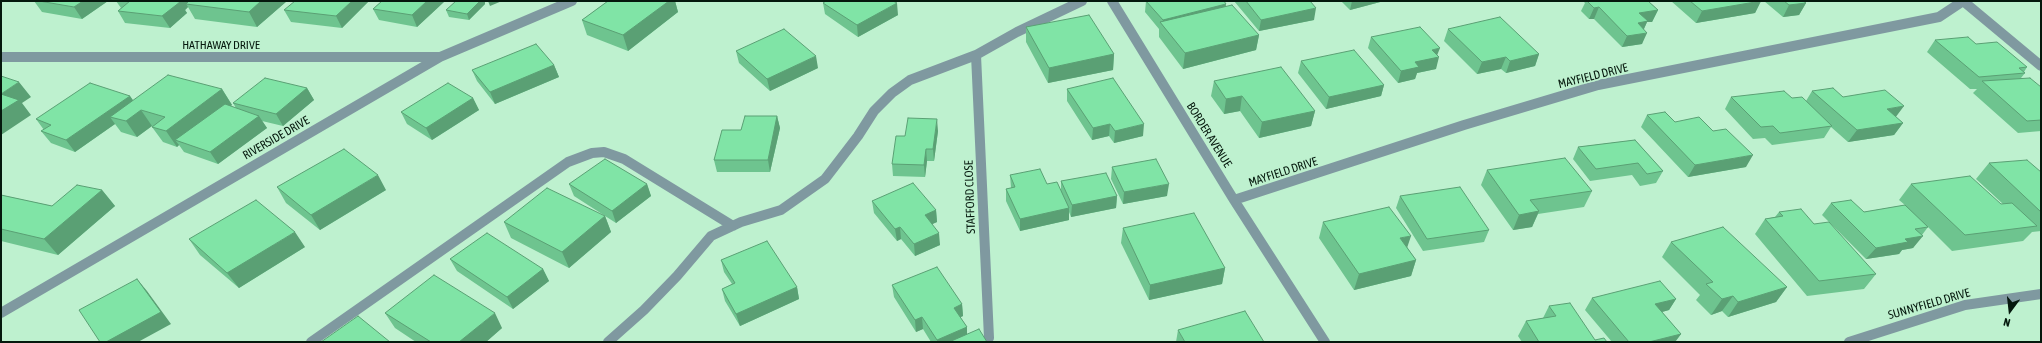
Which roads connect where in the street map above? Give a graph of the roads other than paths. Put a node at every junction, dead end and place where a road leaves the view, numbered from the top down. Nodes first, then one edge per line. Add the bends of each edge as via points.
1 (572, 1) edge
2 (1082, 1) edge
3 (1112, 1) edge
4 (1963, 1) edge
5 (976, 55) junction
6 (1, 57) edge
7 (440, 57) junction
8 (2041, 66) edge
9 (1234, 200) junction
10 (733, 226) junction
11 (2041, 294) edge
12 (2, 312) edge
13 (989, 338) dead end
14 (613, 341) edge
15 (311, 342) edge
16 (1325, 342) edge
17 (1849, 342) edge

1 - 7 street, RIVERSIDE DRIVE
2 - 5 street
3 - 9 street, BORDER AVENUE
4 - 8 street
4 - 9 street, MAYFIELD DRIVE via 1939,17 1598,85 1464,125
5 - 10 street via 910,80 874,111 825,179 782,210
5 - 13 street, STAFFORD CLOSE
6 - 7 street, HATHAWAY DRIVE
7 - 12 street, RIVERSIDE DRIVE
9 - 16 street, BORDER AVENUE
10 - 14 street via 711,236 677,276
10 - 15 street via 624,159 604,152 592,153 568,162
11 - 17 street, SUNNYFIELD DRIVE via 1965,305

